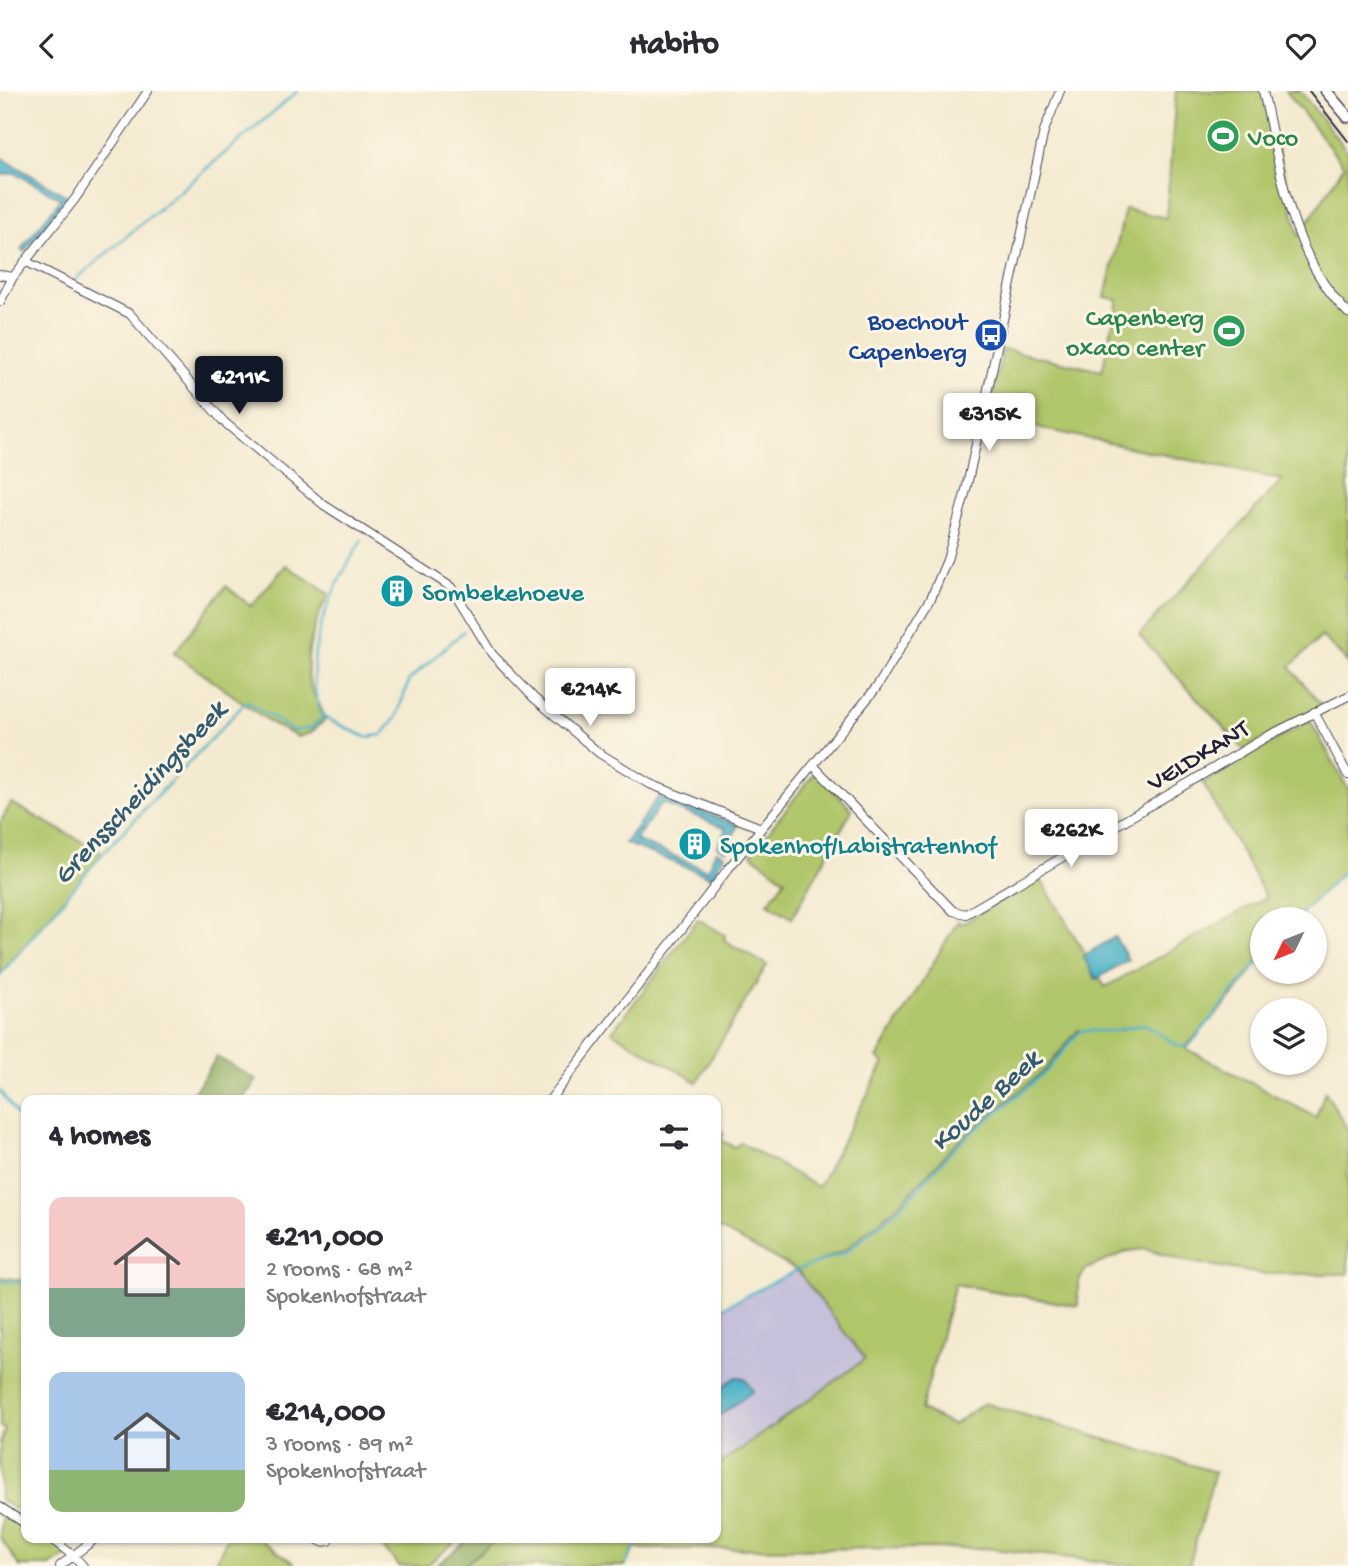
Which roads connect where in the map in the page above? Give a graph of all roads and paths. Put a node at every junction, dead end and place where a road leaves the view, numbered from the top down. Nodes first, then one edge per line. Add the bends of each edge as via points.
1 (148, 91) edge
2 (1059, 91) edge
3 (1263, 91) edge
4 (1326, 91) edge
5 (1333, 91) edge
6 (1348, 111) edge
7 (1348, 117) edge
8 (25, 261) junction
9 (0, 275) edge
10 (13, 277) junction
11 (0, 302) edge
12 (1348, 313) edge
13 (1348, 696) edge
14 (1314, 712) junction
15 (813, 765) junction
16 (1348, 775) edge
17 (761, 828) junction
18 (554, 1095) edge
19 (0, 1507) edge
20 (21, 1521) edge
21 (57, 1543) edge
22 (90, 1543) edge
23 (74, 1556) junction
24 (60, 1566) edge
25 (83, 1566) edge

1 - 8 street via 75,199
2 - 15 street via 1044,131 947,561 932,599 895,663
3 - 12 street via 1303,248 1321,284
4 - 7 main road
5 - 6 main road
8 - 10 street
8 - 17 street via 130,314 234,431 324,505 451,587 492,654 534,698 599,753 650,784
9 - 10 street
10 - 11 street
13 - 14 street, VELDKANT
14 - 15 street, VELDKANT via 966,914 953,911
14 - 16 street
15 - 17 street
17 - 18 street
19 - 20 street
21 - 23 street
22 - 23 street
23 - 24 street
23 - 25 street

